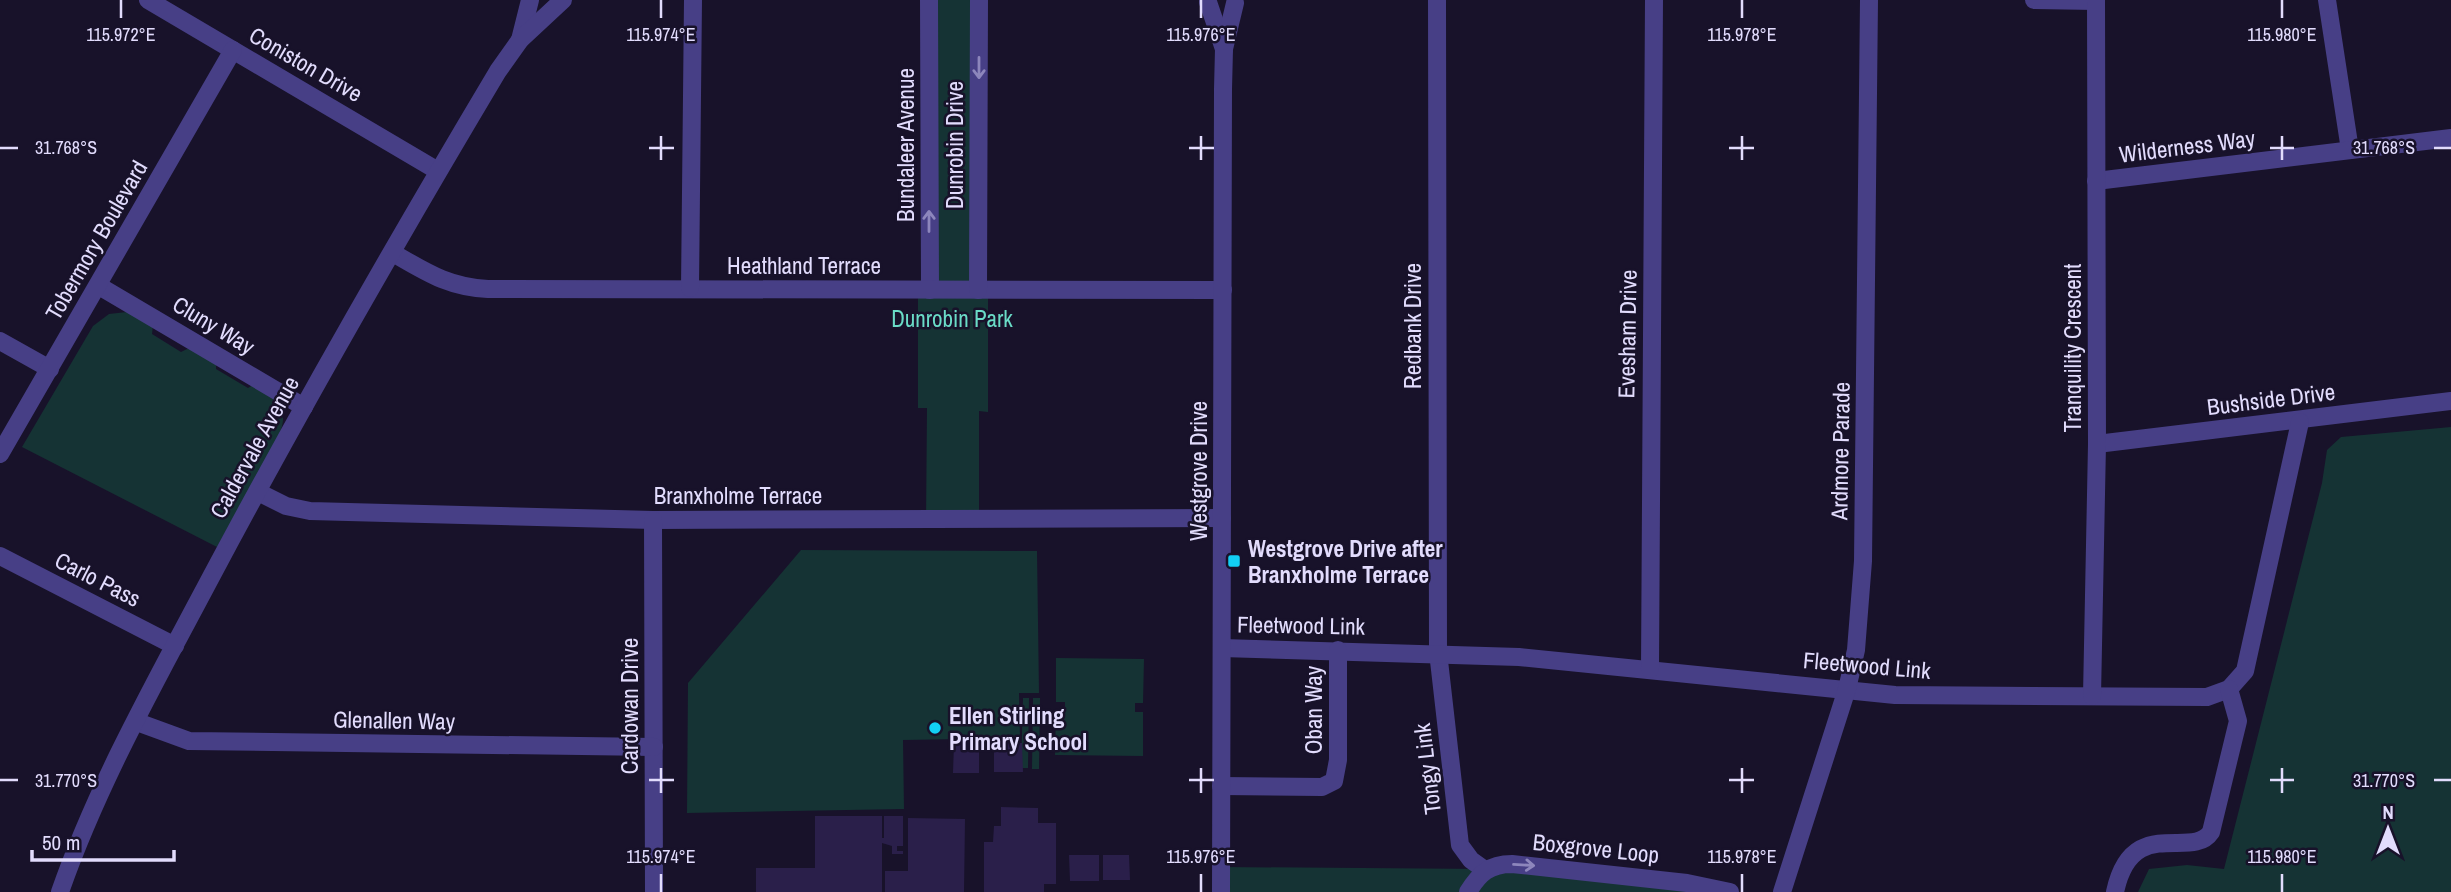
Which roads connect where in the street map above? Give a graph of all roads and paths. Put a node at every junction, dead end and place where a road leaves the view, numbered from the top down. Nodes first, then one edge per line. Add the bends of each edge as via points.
1 (149, 0) edge
2 (530, 0) edge
3 (563, 0) edge
4 (693, 0) edge
5 (929, 0) edge
6 (979, 0) edge
7 (1437, 0) edge
8 (1654, 0) edge
9 (1869, 0) edge
10 (2034, 0) edge
11 (2328, 0) edge
12 (1207, 1) edge
13 (2096, 1) edge
14 (1238, 2) edge
15 (520, 40) junction
16 (1224, 49) junction
17 (233, 50) junction
18 (2451, 138) edge
19 (2350, 150) junction
20 (439, 171) junction
21 (2096, 181) junction
22 (393, 253) junction
23 (99, 286) junction
24 (690, 288) junction
25 (930, 290) junction
26 (978, 290) junction
27 (1223, 290) junction
28 (0, 341) edge
29 (50, 369) junction
30 (2451, 401) edge
31 (304, 407) junction
32 (2300, 422) junction
33 (2096, 444) junction
34 (0, 454) edge
35 (258, 492) junction
36 (1222, 518) junction
37 (653, 520) junction
38 (0, 556) edge
39 (175, 646) junction
40 (1222, 648) junction
41 (1338, 650) junction
42 (1438, 652) junction
43 (1650, 669) junction
44 (1847, 689) junction
45 (2229, 689) junction
46 (2092, 696) junction
47 (136, 722) junction
48 (654, 747) junction
49 (1221, 786) junction
50 (1485, 870) junction
51 (60, 892) edge
52 (654, 892) edge
53 (1221, 892) edge
54 (1468, 892) edge
55 (1730, 892) edge
56 (1782, 892) edge
57 (2115, 892) edge

1 - 17 street, Coniston Drive
2 - 15 street, Caldervale Avenue
3 - 15 street, Caldervale Avenue
4 - 24 street
25 -> 5 street, Bundaleer Avenue
6 -> 26 street, Dunrobin Drive
7 - 42 street, Redbank Drive
8 - 43 street, Evesham Drive
9 - 44 street, Ardmore Parade via 1863,561 1856,649
10 - 13 street
11 - 19 street
12 - 14 street via 1226,6
12 - 16 street, Westgrove Drive
13 - 21 street, Tranquility Crescent
14 - 16 street, Westgrove Drive
15 - 20 street, Caldervale Avenue
16 - 27 street, Westgrove Drive
17 - 20 street, Coniston Drive
17 - 23 street, Tobermory Boulevard
18 - 19 street, Wilderness Way
19 - 21 street, Wilderness Way
20 - 22 street, Caldervale Avenue
21 - 33 street, Tranquility Crescent
22 - 24 street, Heathland Terrace via 461,288
22 - 31 street, Caldervale Avenue
23 - 29 street, Tobermory Boulevard
23 - 31 street, Cluny Way
24 - 25 street, Heathland Terrace
25 - 26 street, Heathland Terrace
26 - 27 street, Heathland Terrace
27 - 36 street, Westgrove Drive
28 - 29 street
29 - 34 street, Tobermory Boulevard
30 - 32 street, Bushside Drive
31 - 35 street, Caldervale Avenue
32 - 33 street, Bushside Drive
32 - 45 street via 2245,671
33 - 46 street, Tranquility Crescent
35 - 37 street, Branxholme Terrace via 286,506 310,511
35 - 39 street, Caldervale Avenue
36 - 37 street, Branxholme Terrace
36 - 40 street, Westgrove Drive
37 - 48 street, Cardowan Drive
38 - 39 street, Carlo Pass
39 - 47 street, Caldervale Avenue
40 - 41 street, Fleetwood Link
40 - 49 street, Westgrove Drive
41 - 42 street, Fleetwood Link
41 - 49 street, Oban Way via 1334,781 1322,787
42 - 43 street, Fleetwood Link
42 - 50 street, Tongy Link via 1460,845
43 - 44 street, Fleetwood Link
44 - 46 street, Fleetwood Link via 1895,695
44 - 56 street, Ardmore Parade
45 - 46 street, Fleetwood Link via 2207,697
45 - 57 street via 2238,721 2211,832 2194,844 2169,841 2132,856 2122,868
47 - 48 street, Glenallen Way via 189,741
47 - 51 street, Caldervale Avenue via 77,844
48 - 52 street, Cardowan Drive
49 - 53 street, Westgrove Drive
50 - 54 street
50 -> 55 street, Boxgrove Loop via 1499,864 1523,864

